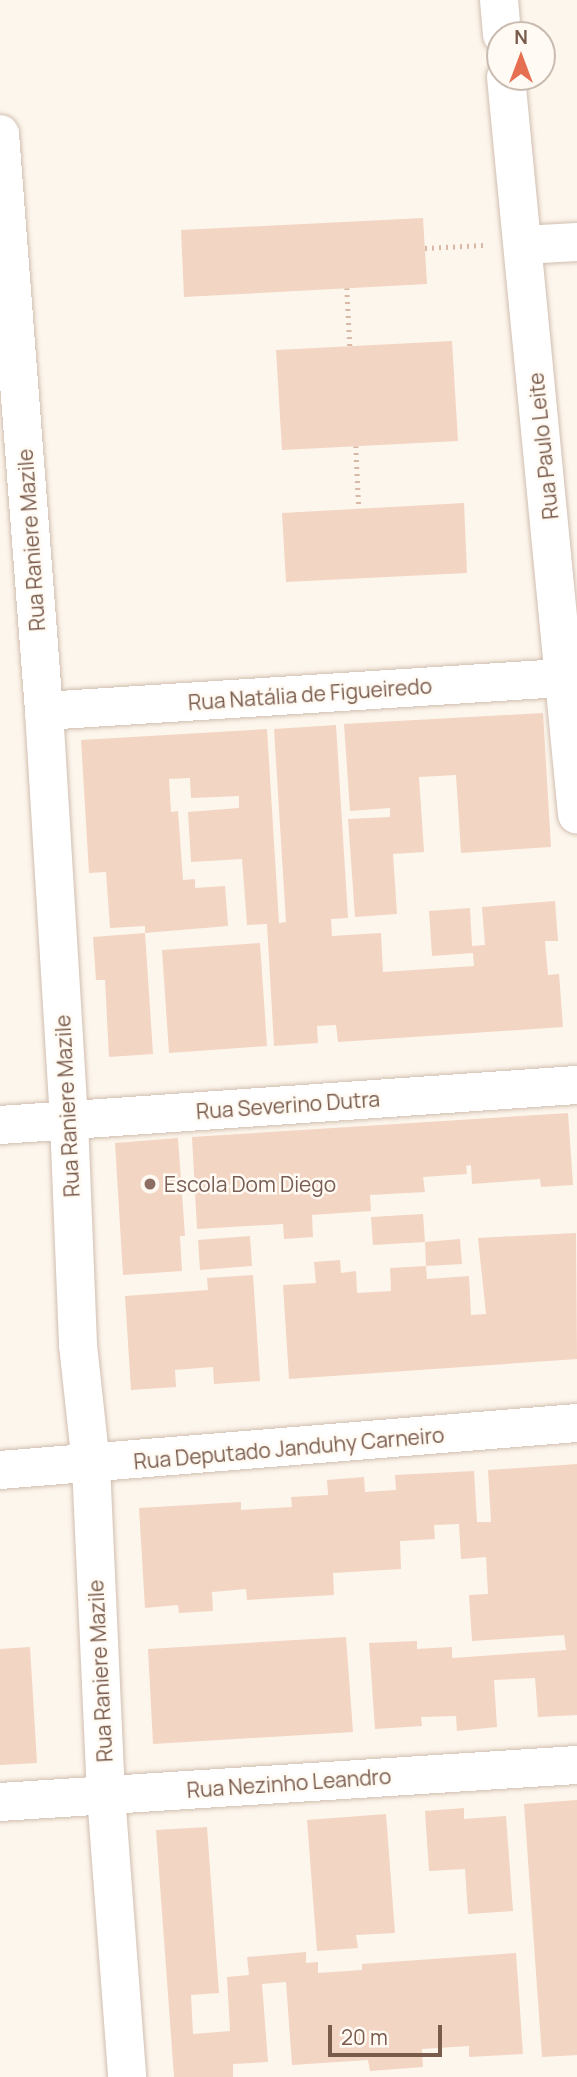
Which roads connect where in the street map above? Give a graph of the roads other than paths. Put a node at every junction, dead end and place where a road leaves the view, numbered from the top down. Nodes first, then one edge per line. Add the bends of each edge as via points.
1 (499, 0) edge
2 (501, 21) edge
3 (507, 91) edge
4 (0, 134) edge
5 (577, 242) edge
6 (523, 244) junction
7 (571, 677) edge
8 (44, 711) junction
9 (577, 815) edge
10 (577, 1085) edge
11 (69, 1120) junction
12 (0, 1125) edge
13 (577, 1423) edge
14 (91, 1465) junction
15 (0, 1470) edge
16 (577, 1765) edge
17 (106, 1795) junction
18 (0, 1802) edge
19 (127, 2077) edge

1 - 2 street
3 - 6 street, Rua Paulo Leite
4 - 8 street, Rua Raniere Mazile
5 - 6 street
6 - 7 street, Rua Paulo Leite
7 - 8 street, Rua Natália de Figueiredo
7 - 9 street, Rua Paulo Leite
8 - 11 street, Rua Raniere Mazile
10 - 11 street, Rua Severino Dutra
11 - 12 street, Rua Severino Dutra
11 - 14 street, Rua Raniere Mazile via 78,1345
13 - 14 street, Rua Deputado Janduhy Carneiro
14 - 15 street, Rua Deputado Janduhy Carneiro
14 - 17 street, Rua Raniere Mazile
16 - 17 street, Rua Nezinho Leandro
17 - 18 street, Rua Nezinho Leandro
17 - 19 street, Rua Raniere Mazile

